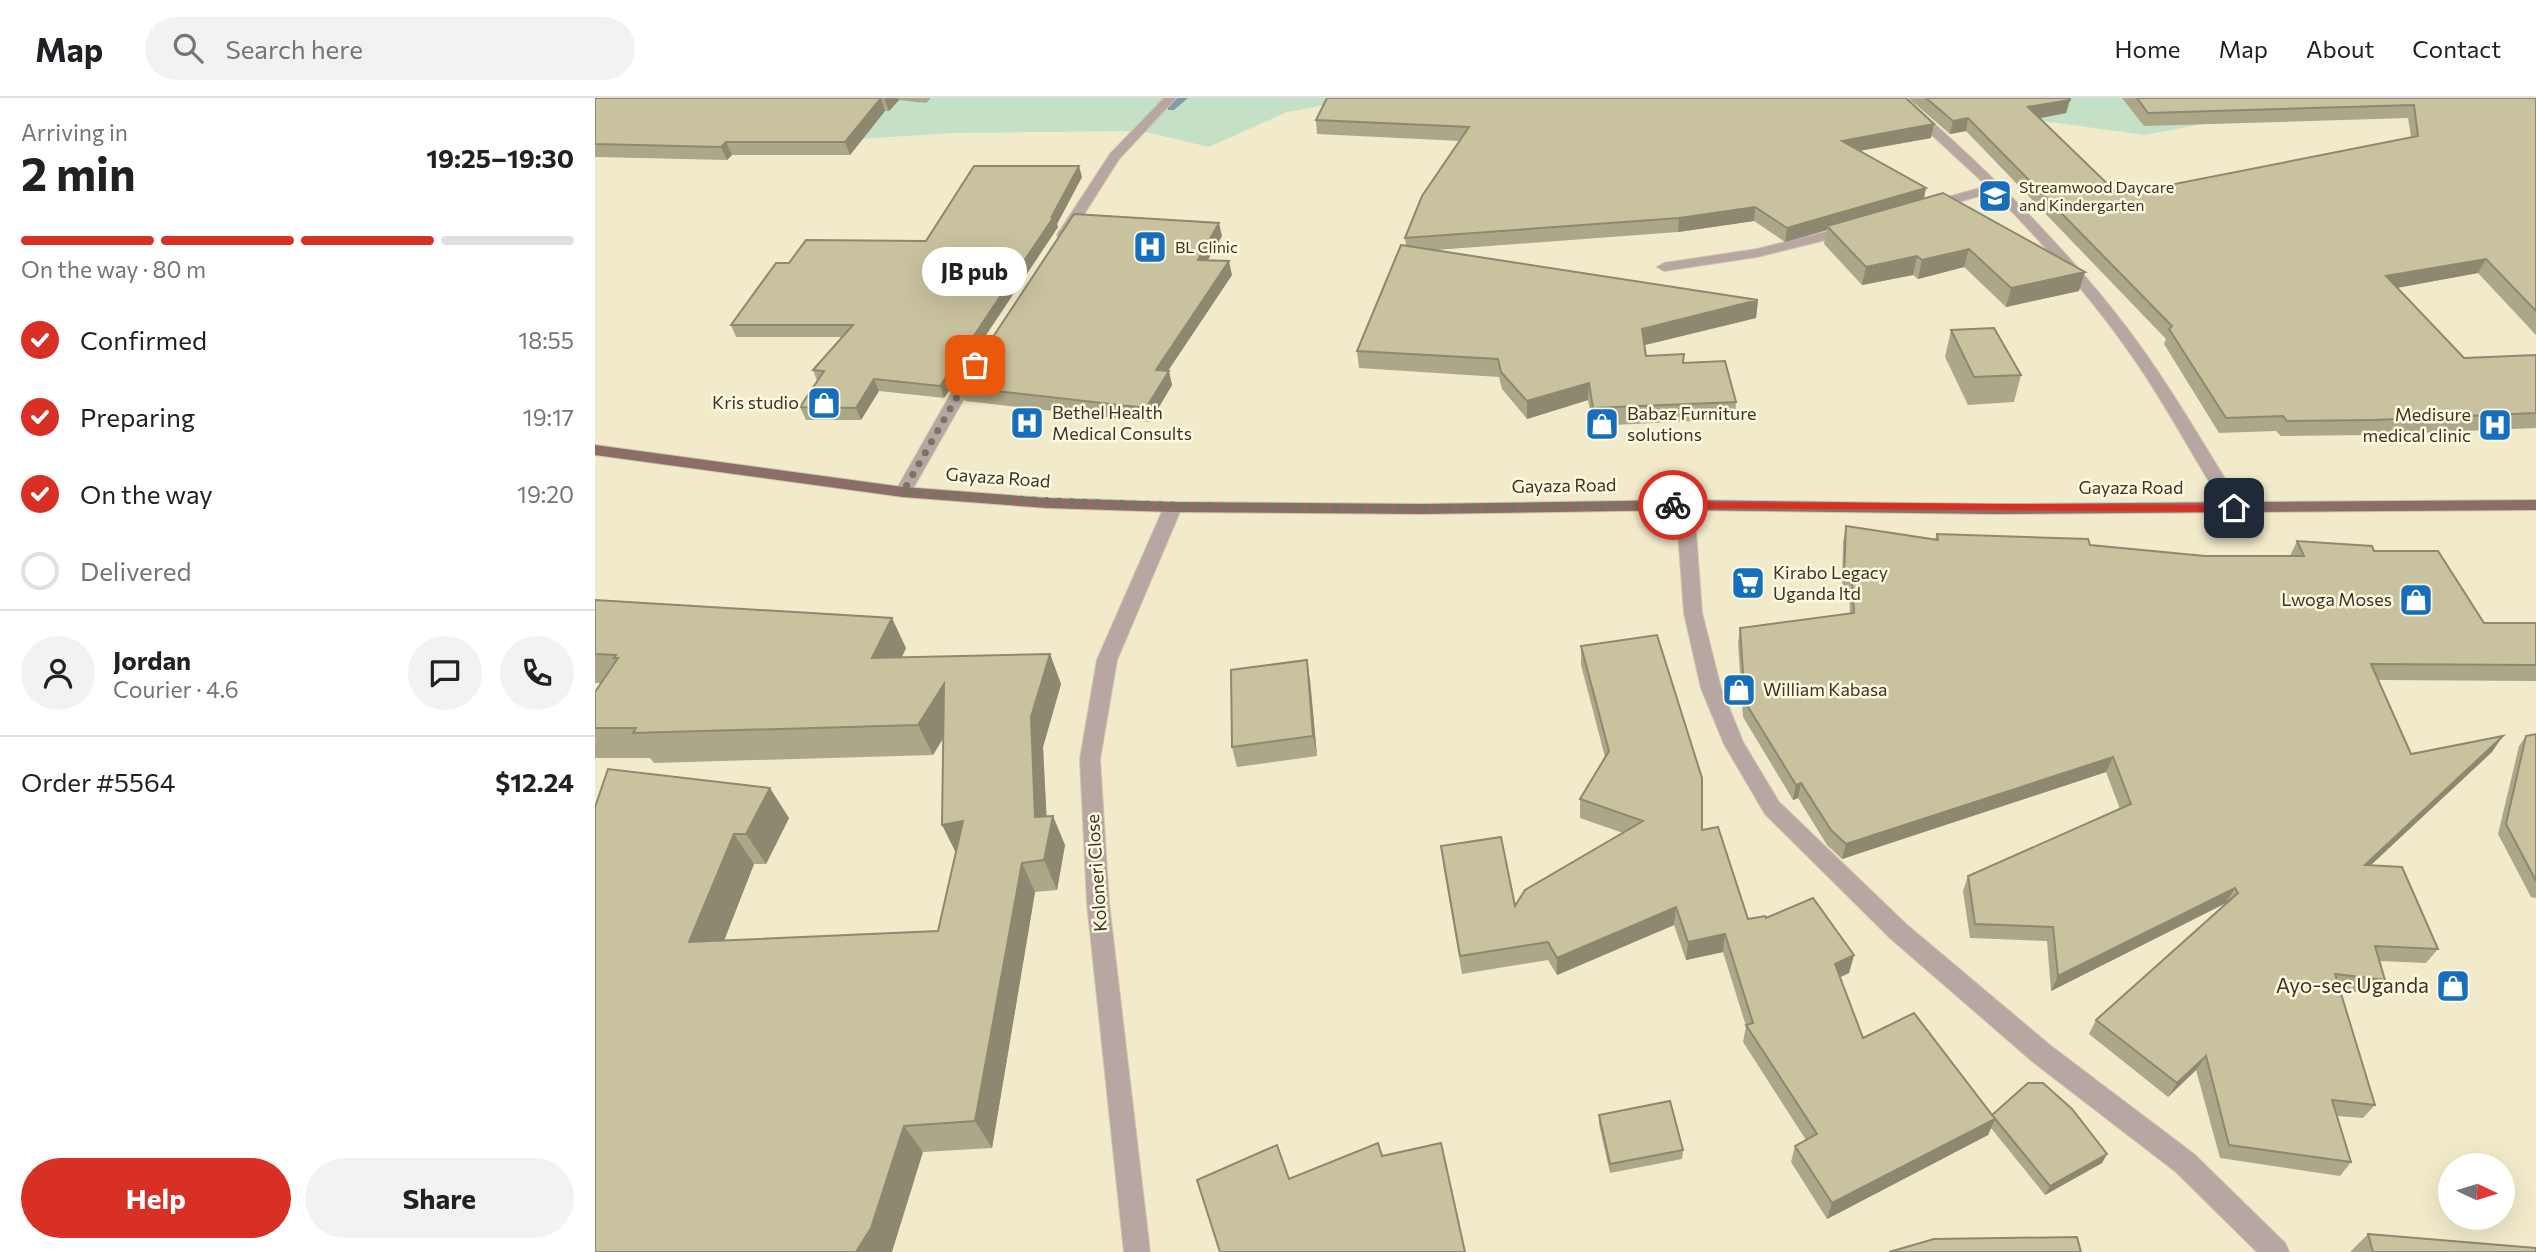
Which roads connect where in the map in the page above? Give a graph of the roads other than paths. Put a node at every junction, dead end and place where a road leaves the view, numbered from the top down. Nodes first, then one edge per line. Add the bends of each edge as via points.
1 (1170, 98) edge
2 (1898, 98) edge
3 (1994, 188) junction
4 (1920, 209) edge
5 (1858, 227) edge
6 (1057, 244) edge
7 (1664, 267) dead end
8 (984, 353) edge
9 (595, 450) edge
10 (903, 492) junction
11 (1685, 505) junction
12 (2536, 505) edge
13 (1173, 507) junction
14 (2234, 508) junction
15 (1137, 1252) edge
16 (2276, 1252) edge

1 - 6 street via 1114,157
2 - 3 street
3 - 4 street
3 - 14 street via 2047,242 2121,331
5 - 7 street via 1752,256
8 - 10 street
9 - 10 main road, Gayaza Road
10 - 13 main road, Gayaza Road
11 - 13 main road, Gayaza Road
11 - 14 main road, Gayaza Road
11 - 16 street via 1693,613 1711,688 1734,744 1772,808 1898,932 2042,1054 2185,1163
12 - 14 main road, Gayaza Road
13 - 15 street, Koloneri Close via 1107,660 1090,759 1098,903

